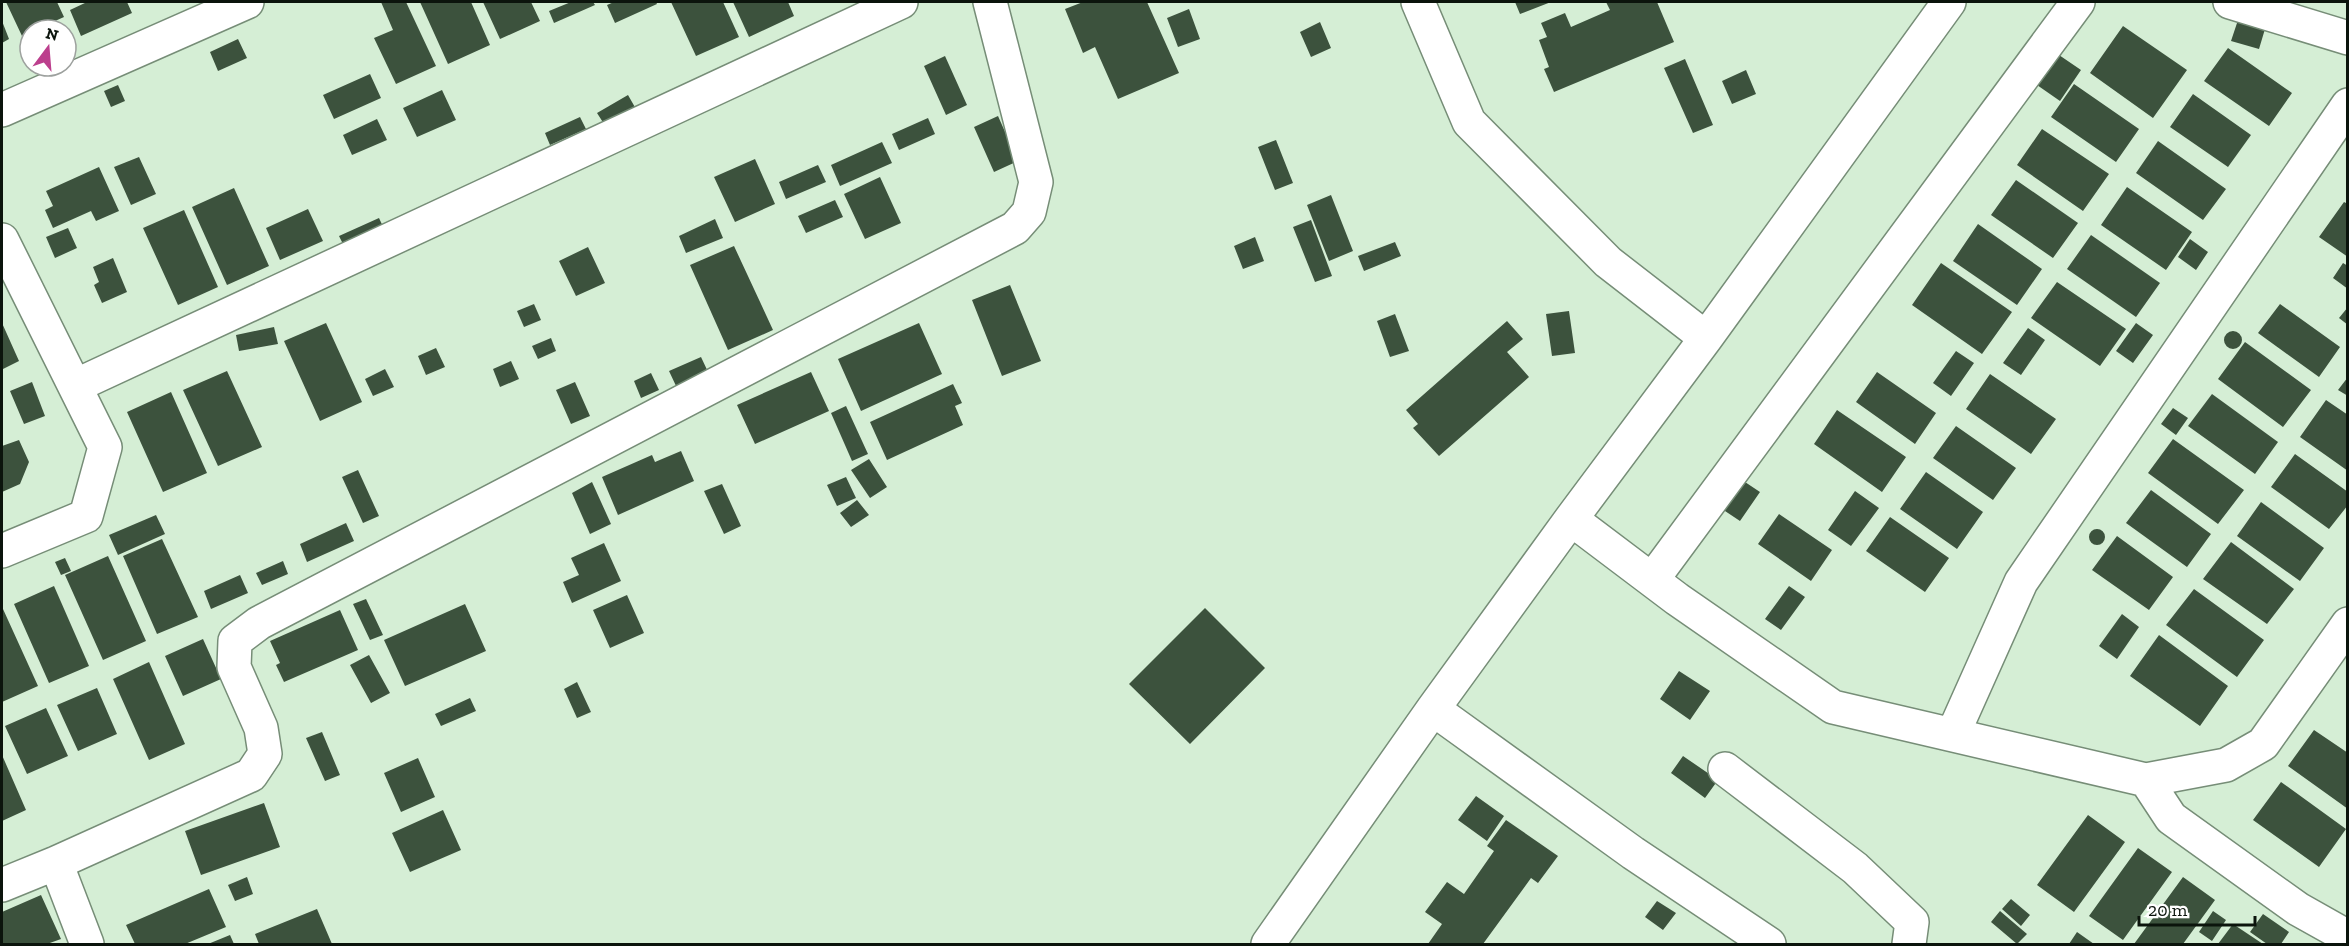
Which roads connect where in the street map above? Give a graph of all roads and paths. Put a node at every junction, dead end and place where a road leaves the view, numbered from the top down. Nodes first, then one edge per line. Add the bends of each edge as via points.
1 (247, 2) edge
2 (902, 2) edge
3 (990, 2) edge
4 (1418, 2) edge
5 (2078, 2) edge
6 (2230, 2) edge
7 (1944, 3) edge
8 (2348, 38) edge
9 (2348, 105) edge
10 (2, 110) edge
11 (2, 240) edge
12 (1706, 338) junction
13 (75, 386) junction
14 (1571, 519) junction
15 (2, 551) edge
16 (1652, 580) junction
17 (2348, 624) edge
18 (1433, 710) junction
19 (1953, 734) junction
20 (1725, 769) dead end
21 (2146, 780) junction
22 (56, 863) junction
23 (2, 885) edge
24 (2348, 937) edge
25 (87, 945) edge
26 (1268, 945) edge
27 (1769, 945) edge
28 (1910, 945) edge

1 - 10 street
2 - 13 street
3 - 22 street via 1036,182 1029,212 1015,228 259,622 235,641 234,650 234,667 261,728 265,754 251,774
4 - 12 street via 1469,122 1608,262
5 - 16 street
6 - 8 street
7 - 12 street
9 - 19 street via 2021,582
11 - 13 street
12 - 14 street
13 - 15 street via 105,447 86,516
14 - 16 street
14 - 18 street
16 - 19 street via 1833,707
17 - 21 street via 2263,744 2226,765
18 - 26 street
18 - 27 street
19 - 21 street
20 - 28 street via 1855,868 1912,922
21 - 24 street via 2171,818 2298,909
22 - 23 street
22 - 25 street

